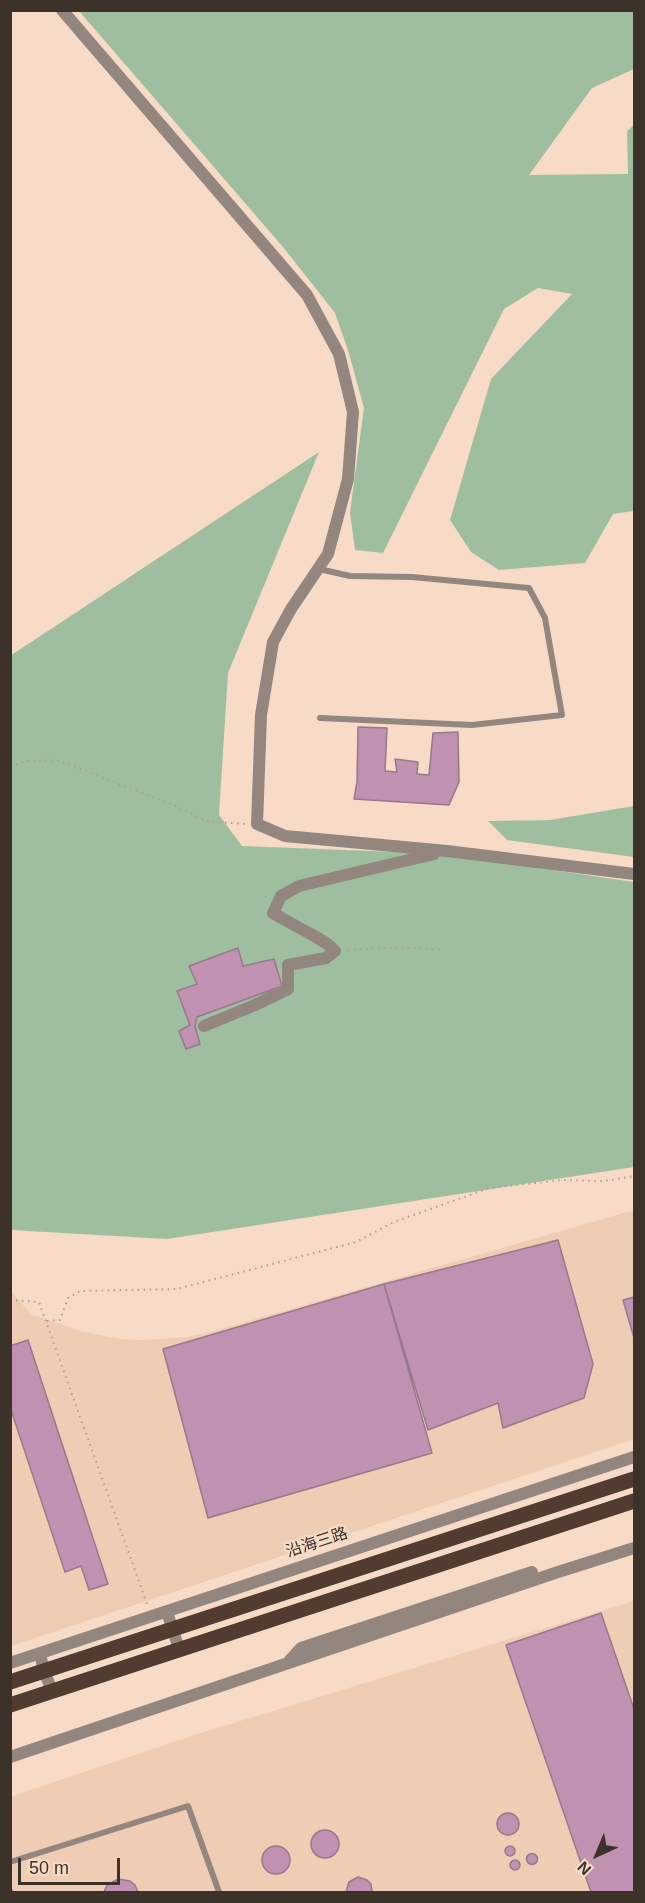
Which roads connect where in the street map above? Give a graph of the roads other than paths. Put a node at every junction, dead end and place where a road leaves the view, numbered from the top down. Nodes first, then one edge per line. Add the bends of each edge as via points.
1 (62, 10) edge
2 (318, 569) junction
3 (320, 718) dead end
4 (447, 851) junction
5 (634, 874) edge
6 (204, 1026) dead end
7 (634, 1457) edge
8 (634, 1479) edge
9 (634, 1501) edge
10 (634, 1541) edge
11 (634, 1548) edge
12 (167, 1612) junction
13 (172, 1629) junction
14 (179, 1649) junction
15 (40, 1653) junction
16 (10, 1663) edge
17 (287, 1663) junction
18 (44, 1671) junction
19 (10, 1682) edge
20 (52, 1691) junction
21 (10, 1705) edge
22 (10, 1756) edge
23 (10, 1862) edge
24 (219, 1893) edge

1 - 2 street via 307,295 339,354 352,412 348,479 328,554
2 - 3 lane via 350,576 412,577 529,588 545,618 562,715 472,725
2 - 4 street via 273,642 261,715 257,824 285,836
4 - 5 street
4 - 6 street via 299,886 281,896 273,913 334,951 326,958 288,965 288,989
7 - 12 street, 沿海三路
8 - 13 main road
9 - 14 main road
10 - 17 street via 302,1648
11 - 17 street
12 - 13 street
12 - 15 street, 沿海三路
13 - 14 street
13 - 18 main road
14 - 20 main road
15 - 16 street, 沿海三路
15 - 18 street
17 - 22 street
18 - 19 main road
18 - 20 street
20 - 21 main road
23 - 24 lane via 188,1806

